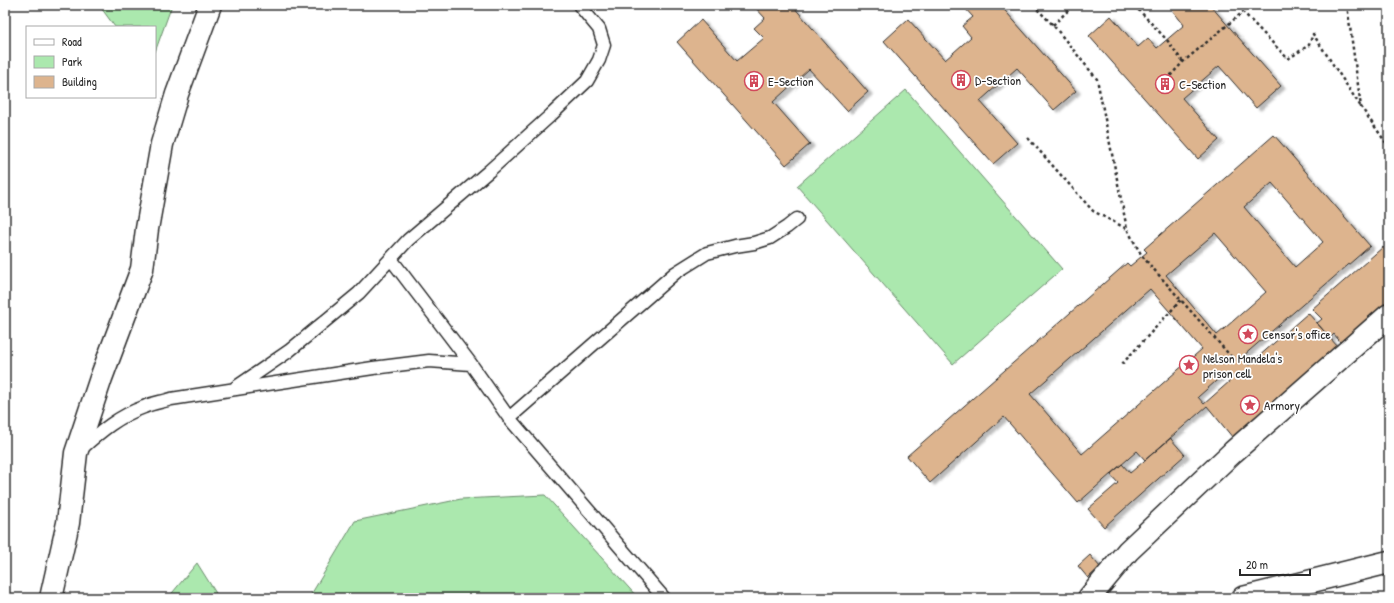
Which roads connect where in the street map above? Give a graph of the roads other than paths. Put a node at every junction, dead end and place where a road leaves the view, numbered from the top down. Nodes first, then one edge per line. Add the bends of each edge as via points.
1 (210, 5) edge
2 (579, 5) edge
3 (797, 219) dead end
4 (391, 259) junction
5 (1389, 316) edge
6 (471, 364) junction
7 (235, 388) junction
8 (509, 418) junction
9 (76, 453) junction
10 (1389, 562) edge
11 (51, 598) edge
12 (664, 598) edge
13 (1088, 598) edge
14 (1243, 598) edge

1 - 9 street via 177,94 162,144 142,269
2 - 4 lane via 598,29 604,44 599,60 587,81 489,171 408,240
3 - 8 lane via 770,238 707,253 675,273
4 - 6 lane
4 - 7 lane via 358,293 289,351
5 - 13 street via 1233,452 1128,551
6 - 7 lane via 430,361
6 - 8 lane
7 - 9 lane via 145,406 119,418
8 - 12 lane
9 - 11 street via 68,523
10 - 14 street

